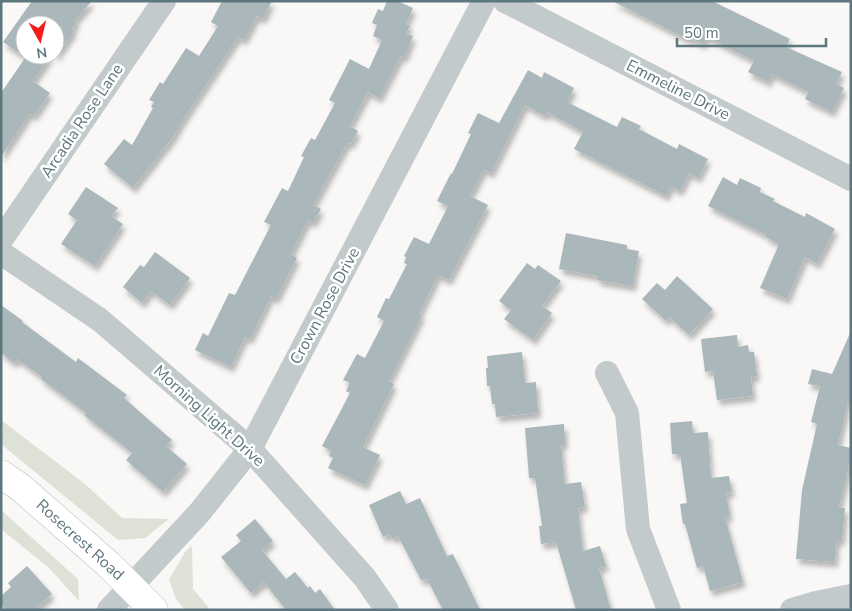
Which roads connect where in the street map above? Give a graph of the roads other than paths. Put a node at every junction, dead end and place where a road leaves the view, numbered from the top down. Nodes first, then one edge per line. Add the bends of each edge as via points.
1 (164, 1) edge
2 (484, 1) edge
3 (505, 1) edge
4 (851, 179) edge
5 (1, 240) edge
6 (1, 253) edge
7 (607, 373) dead end
8 (250, 449) junction
9 (1, 474) edge
10 (132, 586) junction
11 (851, 596) edge
12 (109, 610) edge
13 (154, 610) edge
14 (387, 610) edge
15 (669, 610) edge
16 (792, 610) edge

1 - 5 street, Arcadia Rose Lane
2 - 8 street, Crown Rose Drive
3 - 4 street, Emmeline Drive
6 - 8 street, Morning Light Drive via 100,320
7 - 15 street via 627,412 638,529
8 - 10 street, Crown Rose Drive via 200,512
8 - 14 street, Morning Light Drive via 365,578
9 - 10 main road, Rosecrest Road via 20,486
10 - 12 street, Crown Rose Drive
10 - 13 main road, Rosecrest Road
11 - 16 street

